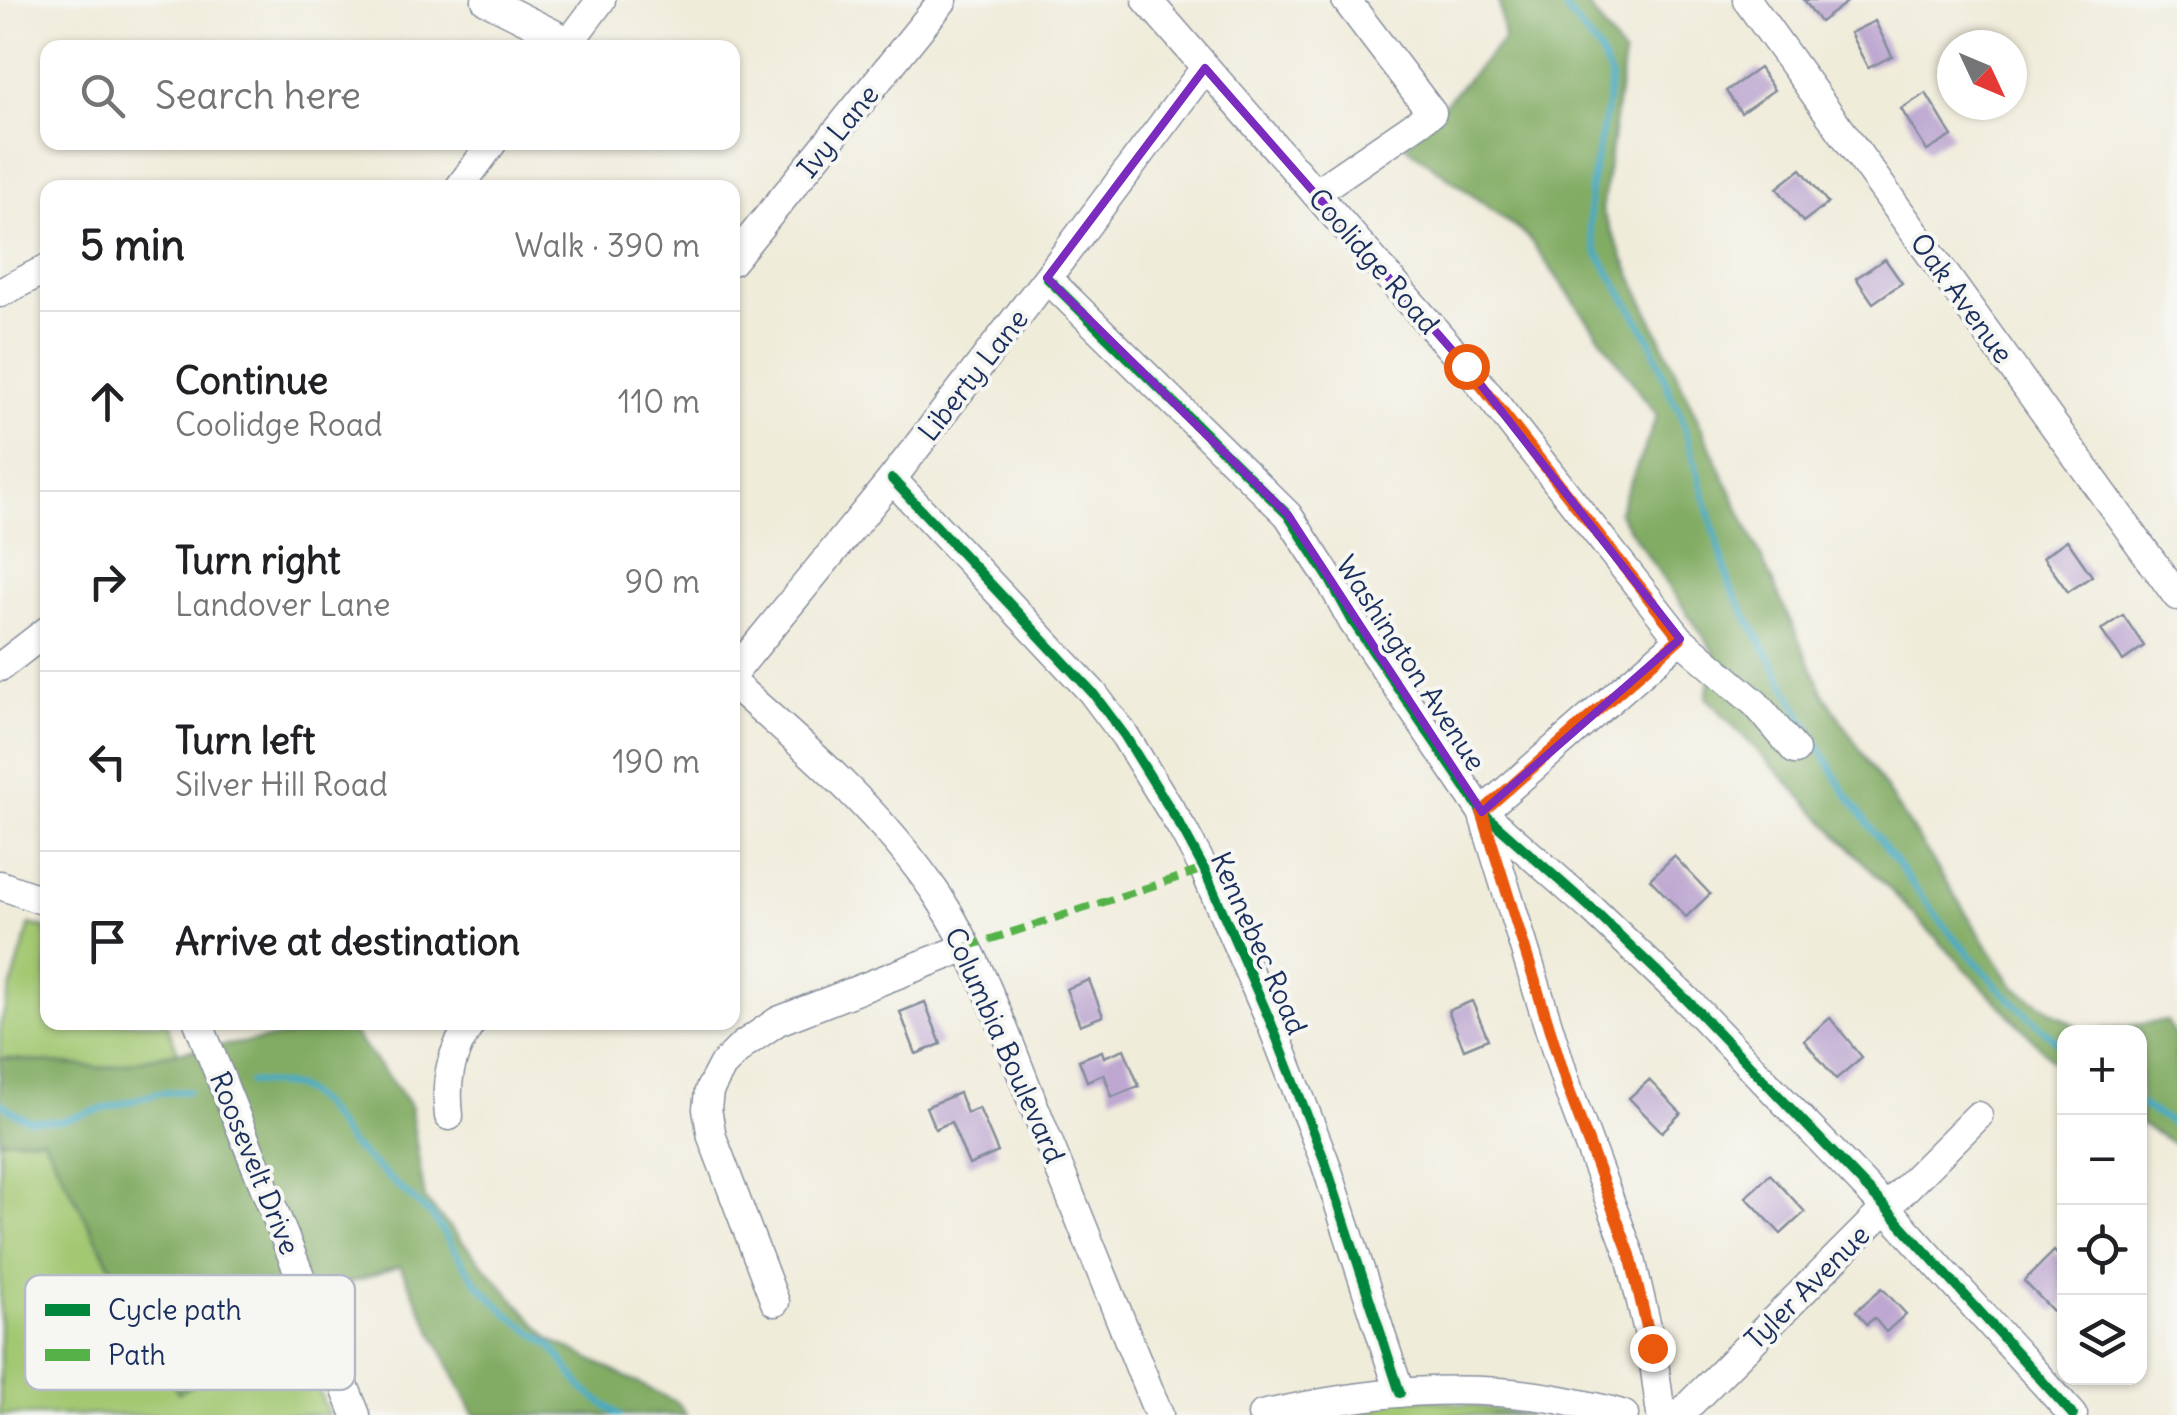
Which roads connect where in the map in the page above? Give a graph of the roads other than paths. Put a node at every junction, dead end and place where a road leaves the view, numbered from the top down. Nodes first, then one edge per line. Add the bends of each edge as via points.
1 (486, 0) edge
2 (601, 0) edge
3 (942, 0) edge
4 (1147, 0) edge
5 (1346, 0) edge
6 (1747, 0) edge
7 (560, 40) edge
8 (570, 40) edge
9 (1205, 68) junction
10 (487, 150) edge
11 (465, 180) edge
12 (1314, 192) junction
13 (740, 251) edge
14 (40, 272) edge
15 (1048, 278) junction
16 (0, 293) edge
17 (892, 480) junction
18 (2177, 596) edge
19 (40, 636) edge
20 (1680, 638) junction
21 (740, 665) edge
22 (0, 667) edge
23 (740, 690) edge
24 (1795, 750) dead end
25 (1482, 812) junction
26 (0, 885) edge
27 (40, 899) edge
28 (967, 946) junction
29 (201, 1030) edge
30 (468, 1030) edge
31 (449, 1116) dead end
32 (1978, 1116) dead end
33 (1886, 1208) junction
34 (300, 1275) edge
35 (775, 1302) dead end
36 (346, 1390) edge
37 (1400, 1393) junction
38 (356, 1415) edge
39 (1159, 1415) edge
40 (1262, 1415) edge
41 (1624, 1415) edge
42 (1661, 1415) edge
43 (1679, 1415) edge
44 (2074, 1415) edge

1 - 7 street
2 - 8 street
3 - 13 street, Ivy Lane
4 - 9 street, Coolidge Road
5 - 12 street via 1432,114
6 - 18 street, Oak Avenue
9 - 12 street, Coolidge Road
9 - 15 street, Liberty Lane
10 - 11 street
12 - 20 street, Coolidge Road via 1466,366
14 - 16 street
15 - 17 street, Liberty Lane
15 - 25 street, Washington Avenue via 1288,515
17 - 21 street, Liberty Lane
17 - 37 street, Kennebec Road via 1092,692 1184,830 1312,1127
19 - 22 street
20 - 24 street, Coolidge Road via 1756,704
20 - 25 street
23 - 28 street, Columbia Boulevard via 892,835
25 - 33 street, Washington Avenue via 1686,999
25 - 42 street via 1568,1088 1630,1255
26 - 27 street
28 - 35 street via 778,1022 722,1066 709,1091 712,1137
28 - 39 street, Columbia Boulevard
29 - 34 street, Roosevelt Drive
30 - 31 street via 450,1062
32 - 33 street, Tyler Avenue
33 - 43 street, Tyler Avenue
33 - 44 street, Washington Avenue
36 - 38 street, Roosevelt Drive
37 - 40 street
37 - 41 street via 1489,1390

